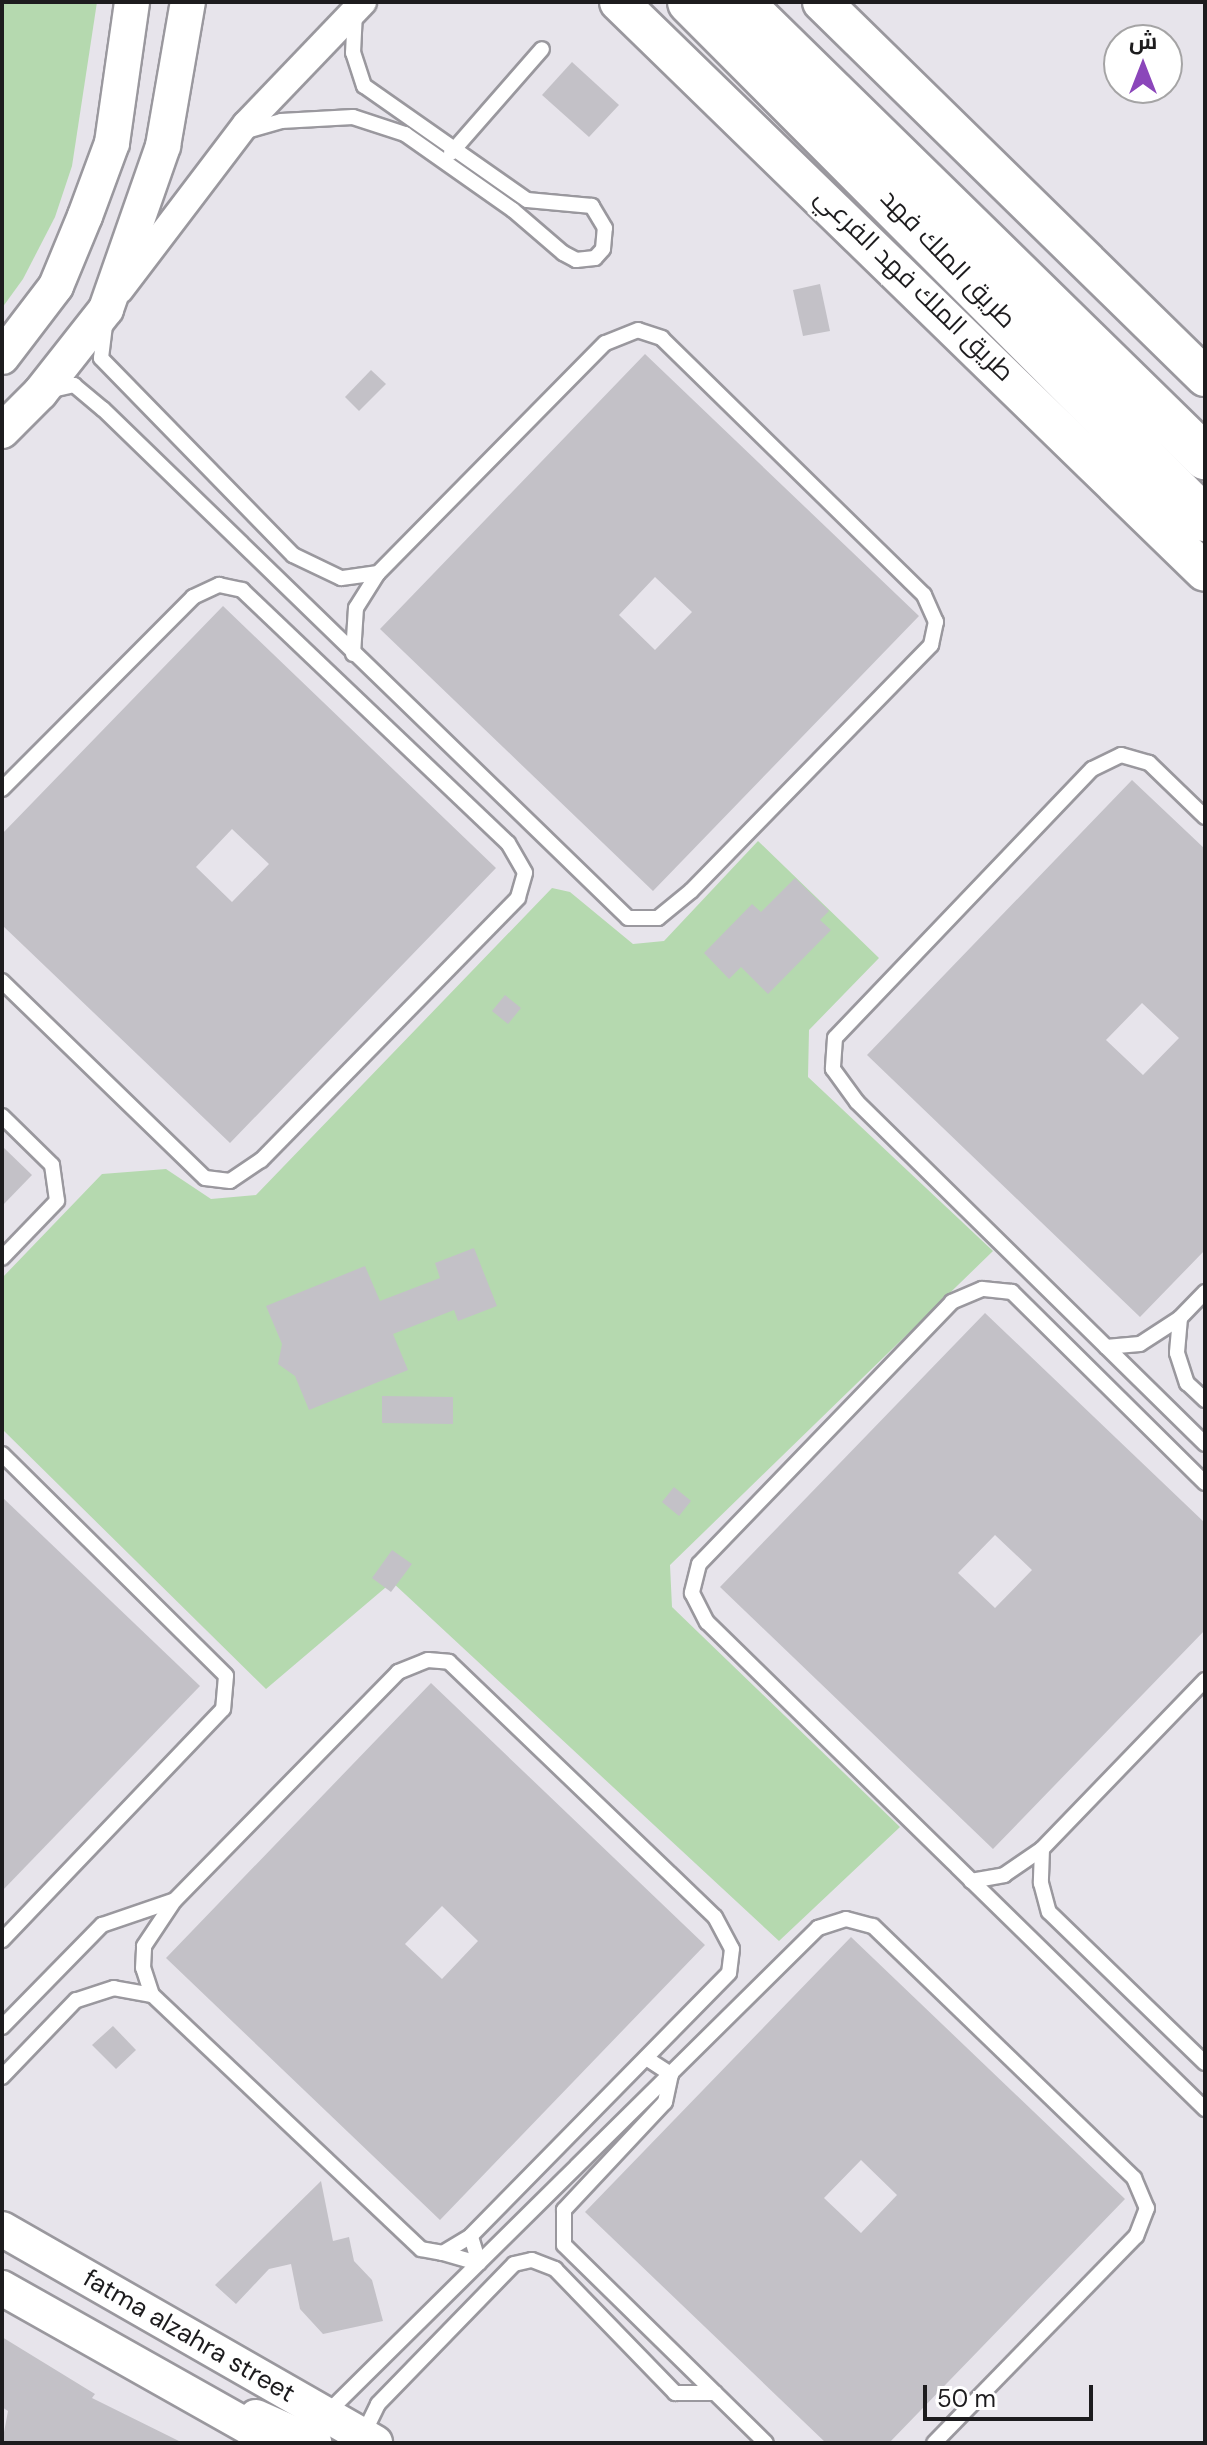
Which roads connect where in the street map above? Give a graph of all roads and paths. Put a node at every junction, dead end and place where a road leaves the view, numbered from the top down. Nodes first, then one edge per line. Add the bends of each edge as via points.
1 (132, 2) edge
2 (188, 2) edge
3 (619, 2) edge
4 (690, 2) edge
5 (740, 2) edge
6 (822, 2) edge
7 (359, 6) edge
8 (542, 49) dead end
9 (239, 134) junction
10 (457, 147) junction
11 (446, 159) junction
12 (527, 200) junction
13 (518, 213) junction
14 (106, 309) junction
15 (2, 357) edge
16 (1205, 377) edge
17 (40, 393) junction
18 (2, 431) edge
19 (1205, 457) edge
20 (1205, 519) edge
21 (1205, 572) edge
22 (378, 573) junction
23 (353, 654) junction
24 (2, 789) edge
25 (1205, 817) edge
26 (2, 981) edge
27 (2, 1116) edge
28 (2, 1258) edge
29 (1205, 1292) edge
30 (1180, 1318) junction
31 (1106, 1347) junction
32 (1205, 1400) edge
33 (1205, 1444) edge
34 (2, 1454) edge
35 (1205, 1483) edge
36 (1205, 1680) edge
37 (1042, 1849) junction
38 (971, 1881) junction
39 (175, 1900) junction
40 (2, 1940) edge
41 (152, 1995) junction
42 (2, 2027) edge
43 (646, 2058) junction
44 (1205, 2063) edge
45 (671, 2074) junction
46 (2, 2077) edge
47 (1205, 2109) edge
48 (2, 2229) edge
49 (471, 2236) junction
50 (443, 2253) junction
51 (2, 2288) edge
52 (715, 2393) junction
53 (195, 2397) junction
54 (320, 2429) edge
55 (365, 2441) edge
56 (277, 2443) edge
57 (766, 2443) edge
58 (934, 2443) edge

1 - 15 street via 112,143 96,187 56,286
2 - 14 street via 163,146
3 - 21 main road, طريق الملك فهد الفرعي
4 - 20 highway, طريق الملك فهد
5 - 19 highway, طريق الملك فهد
6 - 16 main road
7 - 9 street
7 - 10 lane via 353,53 364,86 404,118
8 - 10 lane
9 - 11 lane via 281,121 353,117 405,134
9 - 14 street
10 - 11 lane
10 - 12 lane
11 - 13 lane
12 - 13 lane
12 - 13 lane via 592,206 605,228 603,249 587,262 576,260
14 - 17 street
14 - 22 lane via 101,358 293,555 341,578
17 - 18 street
17 - 23 lane via 74,385
22 - 23 lane via 356,608
22 - 23 lane via 605,343 638,330 662,338 924,595 936,622 931,645 691,891 658,918 628,918
24 - 26 lane via 193,597 219,585 242,590 508,843 525,873 518,898 261,1160 230,1181 205,1178
25 - 31 lane via 1149,763 1121,755 1092,769 835,1038 833,1069 857,1102
27 - 28 lane via 52,1165 57,1201
29 - 30 lane
30 - 31 lane via 1140,1344
30 - 32 lane via 1177,1353 1187,1383
31 - 33 lane
34 - 40 lane via 226,1676 223,1709
35 - 38 lane via 1012,1292 982,1289 952,1302 699,1564 692,1593 707,1622
36 - 37 lane
37 - 38 lane via 1004,1875
37 - 44 lane via 1041,1883 1049,1912
38 - 47 lane
39 - 41 lane via 144,1946
39 - 42 lane via 102,1925
39 - 43 lane via 398,1672 428,1660 449,1662 715,1917 732,1949 729,1973
41 - 46 lane via 114,1988 76,2000
41 - 50 lane via 421,2249
43 - 45 lane
43 - 49 lane
45 - 52 lane via 665,2102 564,2210 564,2245
45 - 54 lane
45 - 58 lane via 818,1928 846,1919 873,1926 1134,2178 1147,2208 1136,2236
48 - 54 street, fatma alzahra street
49 - 50 lane
49 - 50 lane via 479,2263
51 - 53 street
52 - 55 lane via 675,2393 555,2269 532,2260 514,2264 378,2404
52 - 57 lane
53 - 54 street via 280,2425
53 - 56 street
54 - 55 street, fatma alzahra street

